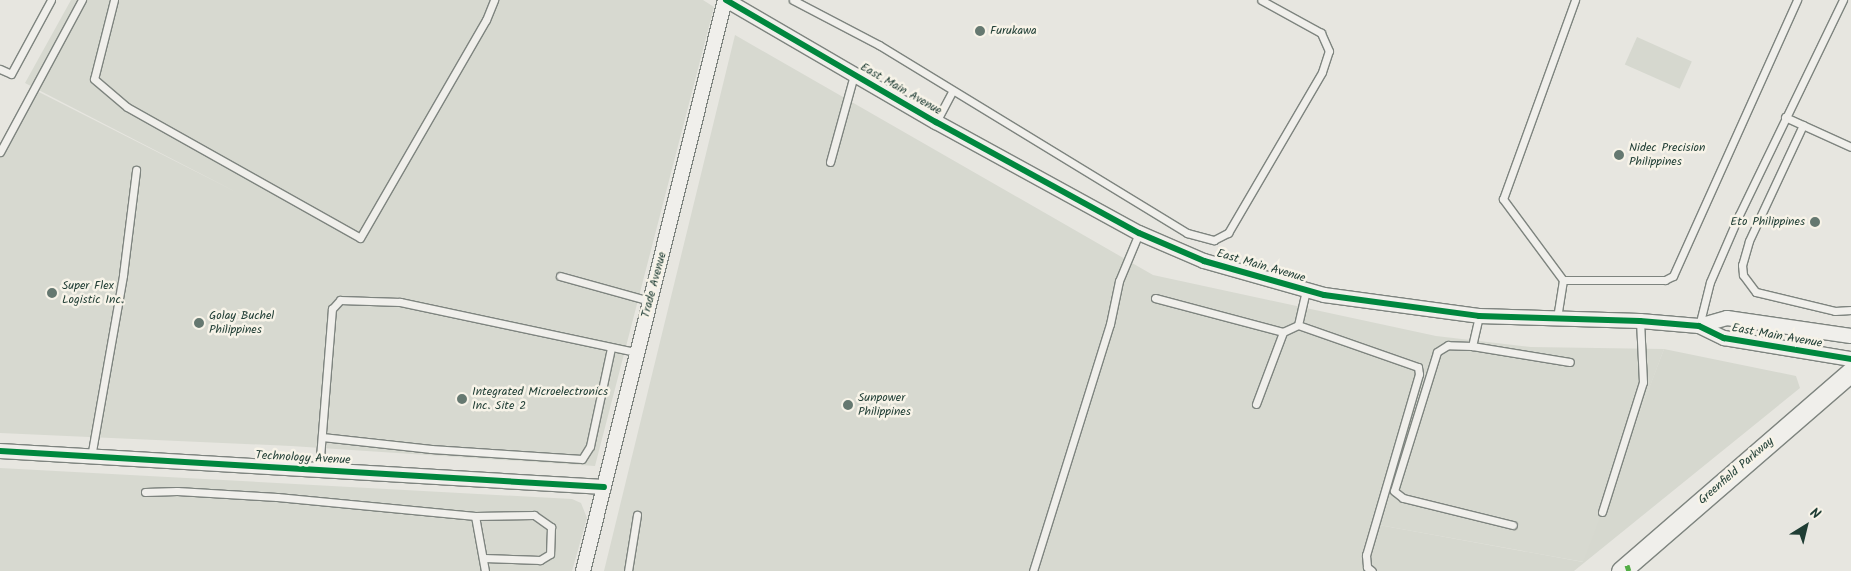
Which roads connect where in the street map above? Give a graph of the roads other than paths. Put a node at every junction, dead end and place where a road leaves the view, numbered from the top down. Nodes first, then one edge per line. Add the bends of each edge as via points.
1 (51, 0) edge
2 (82, 0) edge
3 (114, 0) edge
4 (494, 0) edge
5 (725, 0) edge
6 (794, 0) edge
7 (1261, 0) edge
8 (1575, 0) edge
9 (1797, 0) edge
10 (1843, 0) edge
11 (0, 69) edge
12 (854, 75) junction
13 (952, 92) junction
14 (1785, 117) junction
15 (936, 122) junction
16 (1803, 125) junction
17 (1851, 147) edge
18 (0, 152) edge
19 (830, 162) dead end
20 (136, 170) dead end
21 (1139, 233) junction
22 (560, 276) dead end
23 (1563, 280) junction
24 (1306, 291) junction
25 (1155, 298) dead end
26 (650, 301) junction
27 (1851, 310) edge
28 (1479, 316) junction
29 (1557, 318) junction
30 (1640, 321) junction
31 (1298, 325) junction
32 (1699, 326) junction
33 (1283, 332) junction
34 (1851, 336) edge
35 (1472, 346) junction
36 (611, 348) junction
37 (635, 352) junction
38 (1851, 359) edge
39 (1570, 362) dead end
40 (1851, 372) edge
41 (1256, 404) dead end
42 (322, 437) junction
43 (0, 451) edge
44 (91, 457) junction
45 (320, 470) junction
46 (604, 487) junction
47 (145, 492) dead end
48 (1602, 512) dead end
49 (637, 515) dead end
50 (475, 516) junction
51 (1513, 525) dead end
52 (484, 558) junction
53 (485, 571) edge
54 (583, 571) edge
55 (628, 571) edge
56 (1033, 571) edge
57 (1372, 571) edge
58 (1621, 571) edge

1 - 11 lane via 11,74
2 - 18 lane
3 - 4 lane via 94,80 127,107 360,238 486,20
5 - 12 street, East Main Avenue
5 - 26 street, Trade Avenue
6 - 13 lane via 879,45
7 - 13 lane via 1321,33 1329,51 1322,72 1228,233 1214,240 1187,233
8 - 23 lane via 1503,199
9 - 23 lane via 1673,276 1665,280
10 - 14 lane
12 - 15 street, East Main Avenue
12 - 19 lane
13 - 15 lane
14 - 16 lane
14 - 32 lane via 1710,282
15 - 21 street, East Main Avenue
16 - 17 lane
16 - 27 lane via 1749,241 1742,265 1743,275 1756,292 1835,311
20 - 44 lane via 123,275
21 - 24 street, East Main Avenue via 1204,261
21 - 56 lane via 1119,281 1110,324
22 - 26 lane
23 - 29 lane
24 - 28 street, East Main Avenue
24 - 31 lane
25 - 33 lane
26 - 37 street, Trade Avenue
28 - 29 street, East Main Avenue
28 - 35 lane
29 - 30 street, East Main Avenue
30 - 32 street, East Main Avenue
30 - 48 lane via 1643,382
31 - 33 lane
31 - 57 lane via 1418,367 1419,374 1366,555 1367,567
32 - 34 street, East Main Avenue via 1727,318
32 - 38 street, East Main Avenue via 1724,338
33 - 41 lane
35 - 39 lane
35 - 51 lane via 1448,345 1437,352 1394,491 1403,498
36 - 37 lane
36 - 42 lane via 590,446 582,459 431,449
36 - 42 lane via 400,302 340,300 332,309
37 - 46 street, Trade Avenue
40 - 58 main road, Greenfield Parkway
42 - 45 lane
43 - 44 street, Technology Avenue
44 - 45 street, Technology Avenue
45 - 46 street, Technology Avenue
46 - 54 street, Trade Avenue
47 - 50 lane via 277,497
49 - 55 lane
50 - 52 lane
50 - 52 lane via 534,514 551,527 550,554 540,560
52 - 53 lane

